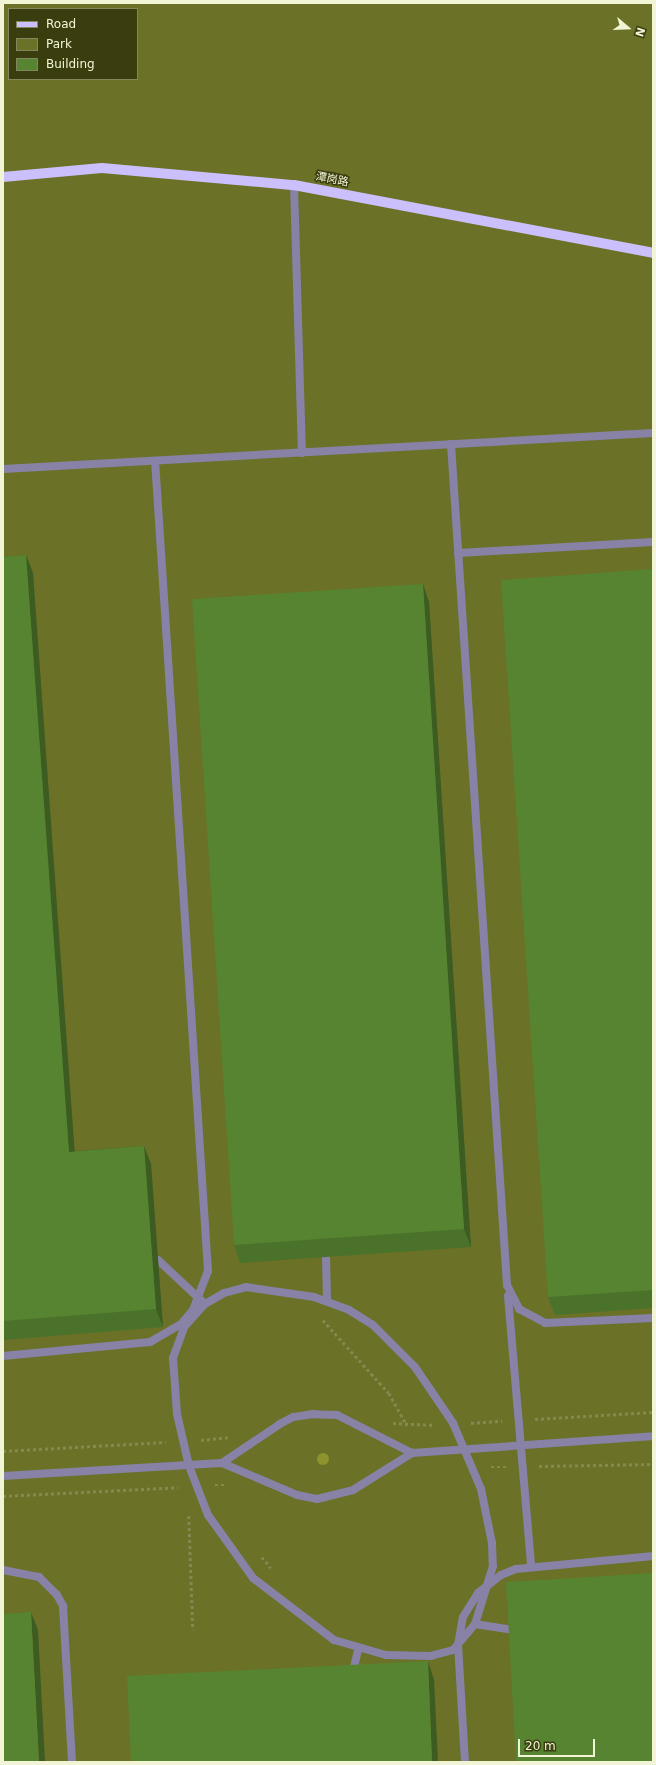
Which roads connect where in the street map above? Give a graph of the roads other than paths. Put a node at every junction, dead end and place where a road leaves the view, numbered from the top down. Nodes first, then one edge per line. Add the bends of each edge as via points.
1 (3, 177) edge
2 (294, 185) junction
3 (653, 253) edge
4 (653, 433) edge
5 (451, 444) junction
6 (302, 453) junction
7 (155, 461) junction
8 (3, 469) edge
9 (653, 542) edge
10 (458, 553) junction
11 (326, 1257) edge
12 (158, 1260) dead end
13 (508, 1285) junction
14 (327, 1301) junction
15 (205, 1304) junction
16 (653, 1318) edge
17 (3, 1356) edge
18 (653, 1436) edge
19 (521, 1445) junction
20 (412, 1453) junction
21 (222, 1463) junction
22 (3, 1476) edge
23 (653, 1556) edge
24 (531, 1566) junction
25 (3, 1570) edge
26 (475, 1624) junction
27 (514, 1630) edge
28 (358, 1649) junction
29 (350, 1684) edge
30 (72, 1762) edge
31 (465, 1762) edge

1 - 2 main road, 潭岗路 via 102,168
2 - 3 main road, 潭岗路
2 - 6 street
4 - 5 street
5 - 6 street
5 - 10 street
6 - 7 street
7 - 8 street
7 - 17 street via 208,1271 193,1310 181,1324 150,1342
9 - 10 street
10 - 13 street
11 - 14 street
12 - 15 street
13 - 16 street via 519,1309 545,1323
13 - 19 street
14 - 15 street via 292,1291 246,1287 224,1293
14 - 26 street via 373,1325 395,1344 434,1392 453,1424 481,1489 492,1543 492,1566
15 - 28 street via 184,1327 172,1369 177,1414 189,1466 208,1514 253,1578 304,1620 334,1640
18 - 19 street
19 - 20 street
19 - 24 street
20 - 21 street via 353,1490 317,1499 297,1496
20 - 21 street via 337,1415 314,1414 294,1417 280,1424
21 - 22 street
23 - 24 street
24 - 31 street via 501,1575 489,1583 463,1617 458,1645
25 - 30 street via 39,1577 57,1595 63,1606
26 - 27 street
26 - 28 street via 460,1646 439,1654 386,1655
28 - 29 street

